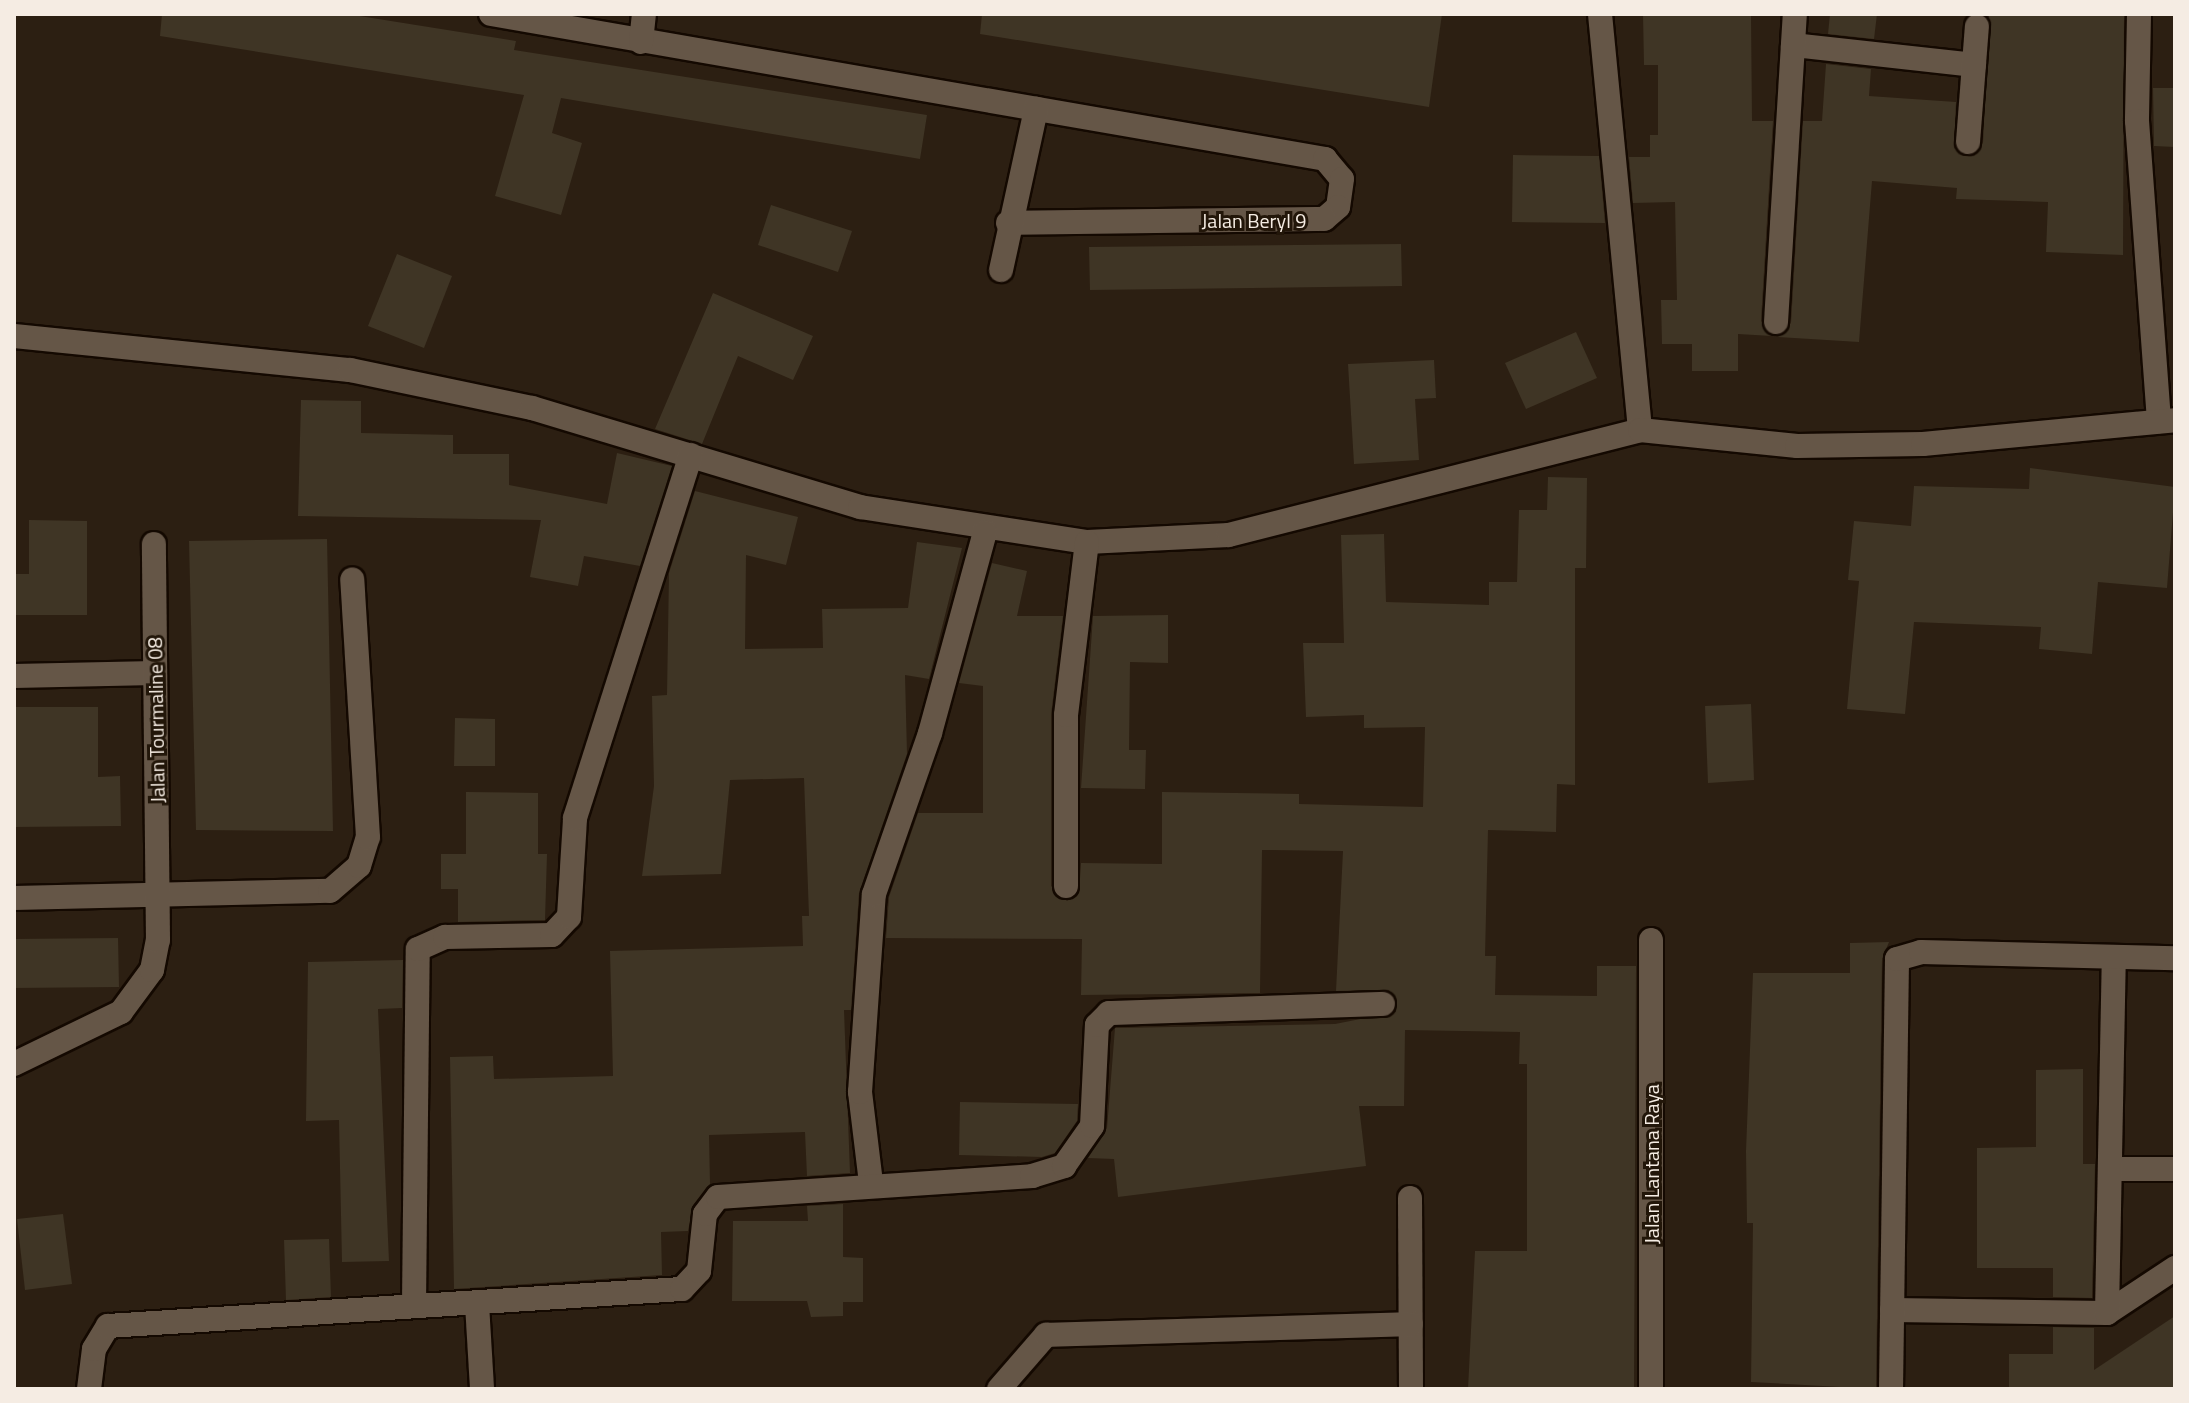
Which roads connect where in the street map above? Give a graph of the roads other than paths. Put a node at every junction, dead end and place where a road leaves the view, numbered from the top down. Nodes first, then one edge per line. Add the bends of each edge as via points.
1 (491, 14) edge
2 (644, 14) edge
3 (1600, 14) edge
4 (1795, 14) edge
5 (2139, 14) edge
6 (1977, 26) dead end
7 (641, 42) junction
8 (1793, 45) junction
9 (1974, 65) junction
10 (1036, 109) junction
11 (1968, 142) dead end
12 (1008, 223) junction
13 (1001, 270) dead end
14 (1776, 322) dead end
15 (14, 336) edge
16 (2167, 420) edge
17 (1640, 430) junction
18 (691, 455) junction
19 (985, 532) junction
20 (1087, 542) junction
21 (154, 544) dead end
22 (352, 579) dead end
23 (155, 673) junction
24 (14, 676) edge
25 (1066, 886) dead end
26 (157, 896) junction
27 (14, 898) edge
28 (1651, 940) dead end
29 (2175, 958) edge
30 (2114, 959) junction
31 (1383, 1004) dead end
32 (14, 1064) edge
33 (2110, 1169) junction
34 (2175, 1169) edge
35 (871, 1183) junction
36 (1410, 1198) dead end
37 (2175, 1268) edge
38 (477, 1304) junction
39 (414, 1305) junction
40 (1892, 1310) junction
41 (2107, 1313) junction
42 (1411, 1324) junction
43 (89, 1389) edge
44 (482, 1389) edge
45 (999, 1389) edge
46 (1411, 1389) edge
47 (1651, 1389) edge
48 (1891, 1389) edge

1 - 7 street, Jalan Beryl 9
2 - 7 street
3 - 17 street
4 - 8 street
5 - 16 street via 2137,121
6 - 9 street
7 - 10 street, Jalan Beryl 9
8 - 9 street
8 - 14 street
9 - 11 street
10 - 12 street
10 - 12 street, Jalan Beryl 9 via 1325,159 1342,179 1343,195 1324,219
12 - 13 street
15 - 18 street via 350,370 532,408
16 - 17 street via 1923,444 1813,446
17 - 20 street via 1229,535
18 - 19 street via 860,507
18 - 39 street via 575,818 569,917 552,935 445,937 418,949
19 - 20 street
19 - 35 street via 930,733 874,894 860,1092
20 - 25 street via 1066,715
21 - 23 street, Jalan Tourmaline 08
22 - 26 street via 368,837 359,866 330,891
23 - 24 street
23 - 26 street, Jalan Tourmaline 08
26 - 27 street
26 - 32 street, Jalan Tourmaline 08 via 158,940 137,996 121,1012
28 - 47 street, Jalan Lantana Raya
29 - 30 street
30 - 33 street
30 - 40 street via 1921,952 1897,959
31 - 35 street via 1109,1013 1097,1025 1092,1126 1064,1166 1032,1176
33 - 34 street
33 - 41 street
35 - 38 street via 709,1201 699,1271 682,1289
36 - 42 street
37 - 41 street
38 - 39 street
38 - 44 street
39 - 43 street via 108,1326 94,1349
40 - 41 street
40 - 48 street
42 - 45 street via 1046,1335
42 - 46 street

